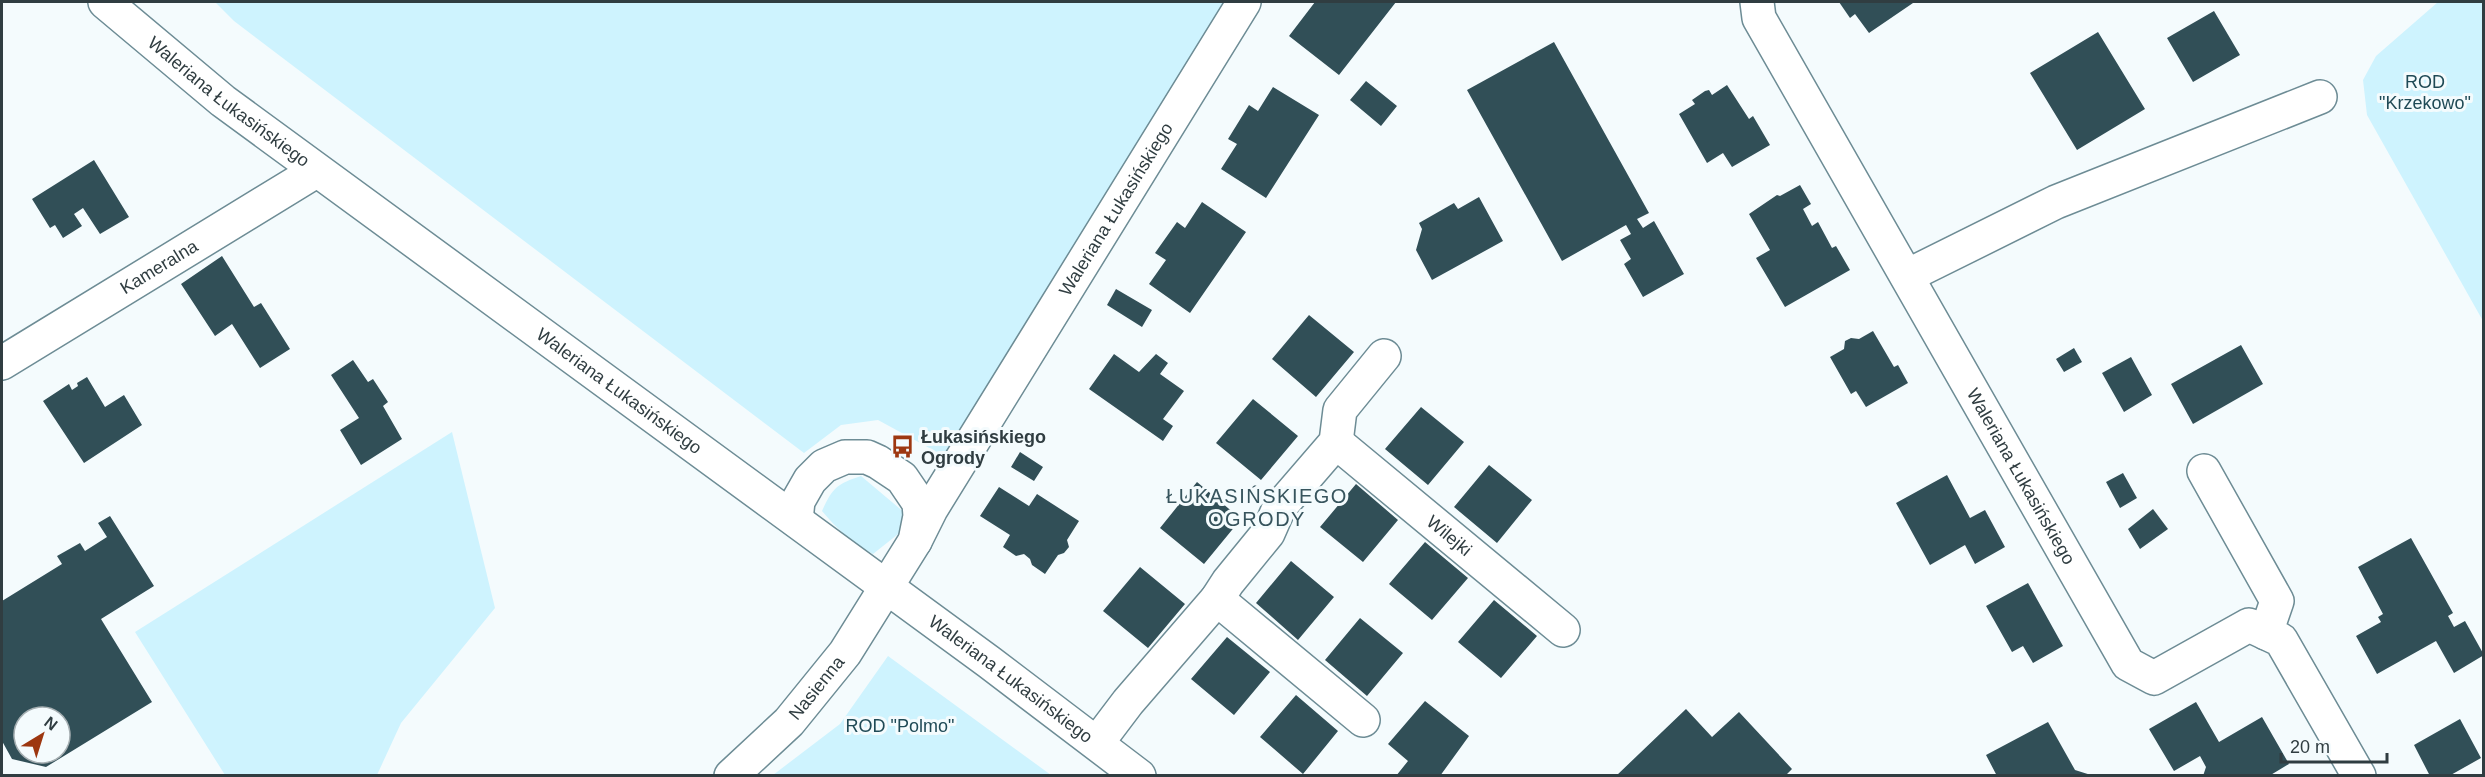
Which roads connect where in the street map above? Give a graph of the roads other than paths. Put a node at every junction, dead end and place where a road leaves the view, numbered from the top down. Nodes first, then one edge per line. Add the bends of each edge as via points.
1 (105, 2) edge
2 (1244, 2) edge
3 (1757, 2) edge
4 (2320, 97) dead end
5 (316, 171) junction
6 (1907, 276) junction
7 (1384, 356) dead end
8 (2, 363) edge
9 (1336, 442) junction
10 (2204, 471) dead end
11 (796, 520) junction
12 (915, 541) junction
13 (888, 588) junction
14 (1217, 599) junction
15 (1563, 630) dead end
16 (2266, 633) junction
17 (1363, 720) dead end
18 (1097, 743) junction
19 (731, 776) edge
20 (1138, 776) edge
21 (2359, 776) edge

1 - 5 street, Waleriana Łukasińskiego via 223,101
2 - 12 street, Waleriana Łukasińskiego
3 - 6 street, Waleriana Łukasińskiego via 1759,18
4 - 6 street via 2056,202
5 - 8 street, Kameralna
5 - 11 street, Waleriana Łukasińskiego
6 - 16 street, Waleriana Łukasińskiego via 2128,664 2154,678 2249,625
7 - 9 street via 1340,410
9 - 14 street via 1279,508 1268,532
9 - 15 street, Wilejki
10 - 16 street via 2277,601
11 - 12 street via 798,501 815,473 845,457 867,457 895,472 915,494 920,516
11 - 13 street, Waleriana Łukasińskiego
12 - 13 street
13 - 18 street, Waleriana Łukasińskiego
13 - 19 street, Nasienna via 805,704
14 - 17 street
14 - 18 street
16 - 21 street via 2281,639
18 - 20 street, Waleriana Łukasińskiego

